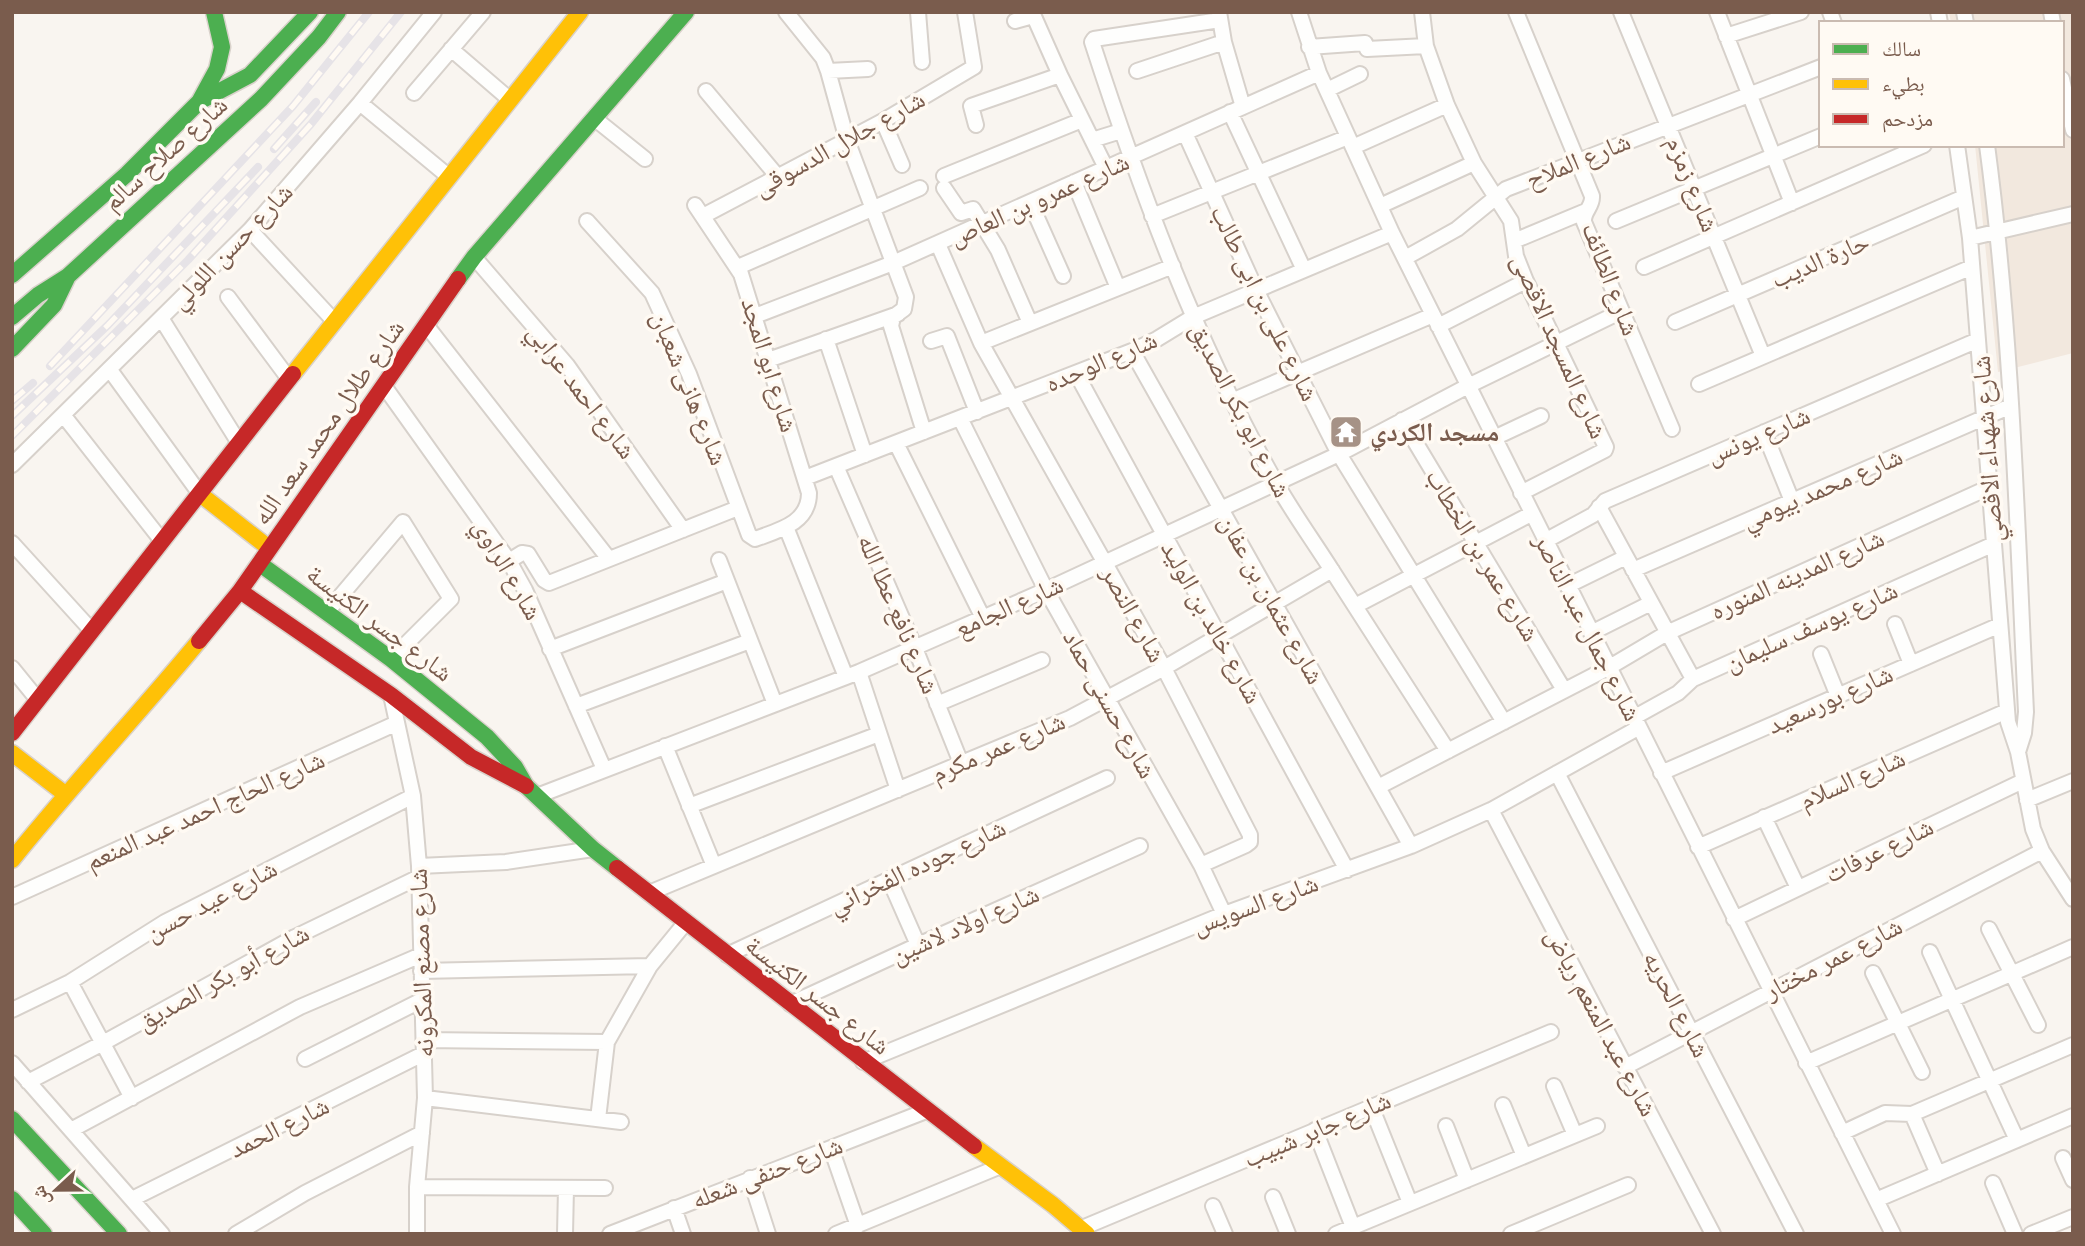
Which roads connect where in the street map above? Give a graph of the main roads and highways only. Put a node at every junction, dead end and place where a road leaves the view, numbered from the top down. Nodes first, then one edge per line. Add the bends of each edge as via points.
1 (214, 12) edge
2 (310, 12) edge
3 (338, 12) edge
4 (580, 12) edge
5 (686, 12) edge
6 (199, 102) junction
7 (180, 120) junction
8 (208, 146) junction
9 (12, 275) edge
10 (68, 276) junction
11 (12, 317) edge
12 (12, 349) edge
13 (200, 494) junction
14 (269, 548) junction
15 (260, 564) junction
16 (240, 591) junction
17 (12, 733) edge
18 (12, 753) edge
19 (531, 791) junction
20 (65, 794) junction
21 (12, 860) edge
22 (12, 1119) edge
23 (12, 1199) edge
24 (1085, 1231) edge
25 (44, 1234) edge
26 (119, 1234) edge

1 - 6 main road via 222,47 217,69
2 - 6 main road, شارع صلاح سالم via 250,75
3 - 8 main road, شارع صلاح سالم via 261,99
4 - 13 main road, شارع طلال محمد سعد الله
5 - 14 main road, شارع طلال محمد سعد الله via 474,257
6 - 7 main road, شارع صلاح سالم
7 - 8 main road via 198,128
7 - 9 main road, شارع صلاح سالم via 127,174
8 - 10 main road, شارع صلاح سالم
10 - 11 main road, شارع صلاح سالم
10 - 12 main road via 54,305
13 - 14 main road
13 - 17 main road, شارع طلال محمد سعد الله
14 - 15 main road, شارع طلال محمد سعد الله
15 - 16 main road, شارع طلال محمد سعد الله
15 - 19 main road, شارع جسر الكنيسة via 391,659 487,737
16 - 19 main road, شارع جسر الكنيسة via 391,695 471,757
16 - 20 main road, شارع طلال محمد سعد الله
18 - 20 main road
19 - 24 main road, شارع جسر الكنيسة via 593,849
20 - 21 main road, شارع طلال محمد سعد الله
22 - 26 main road
23 - 25 main road

